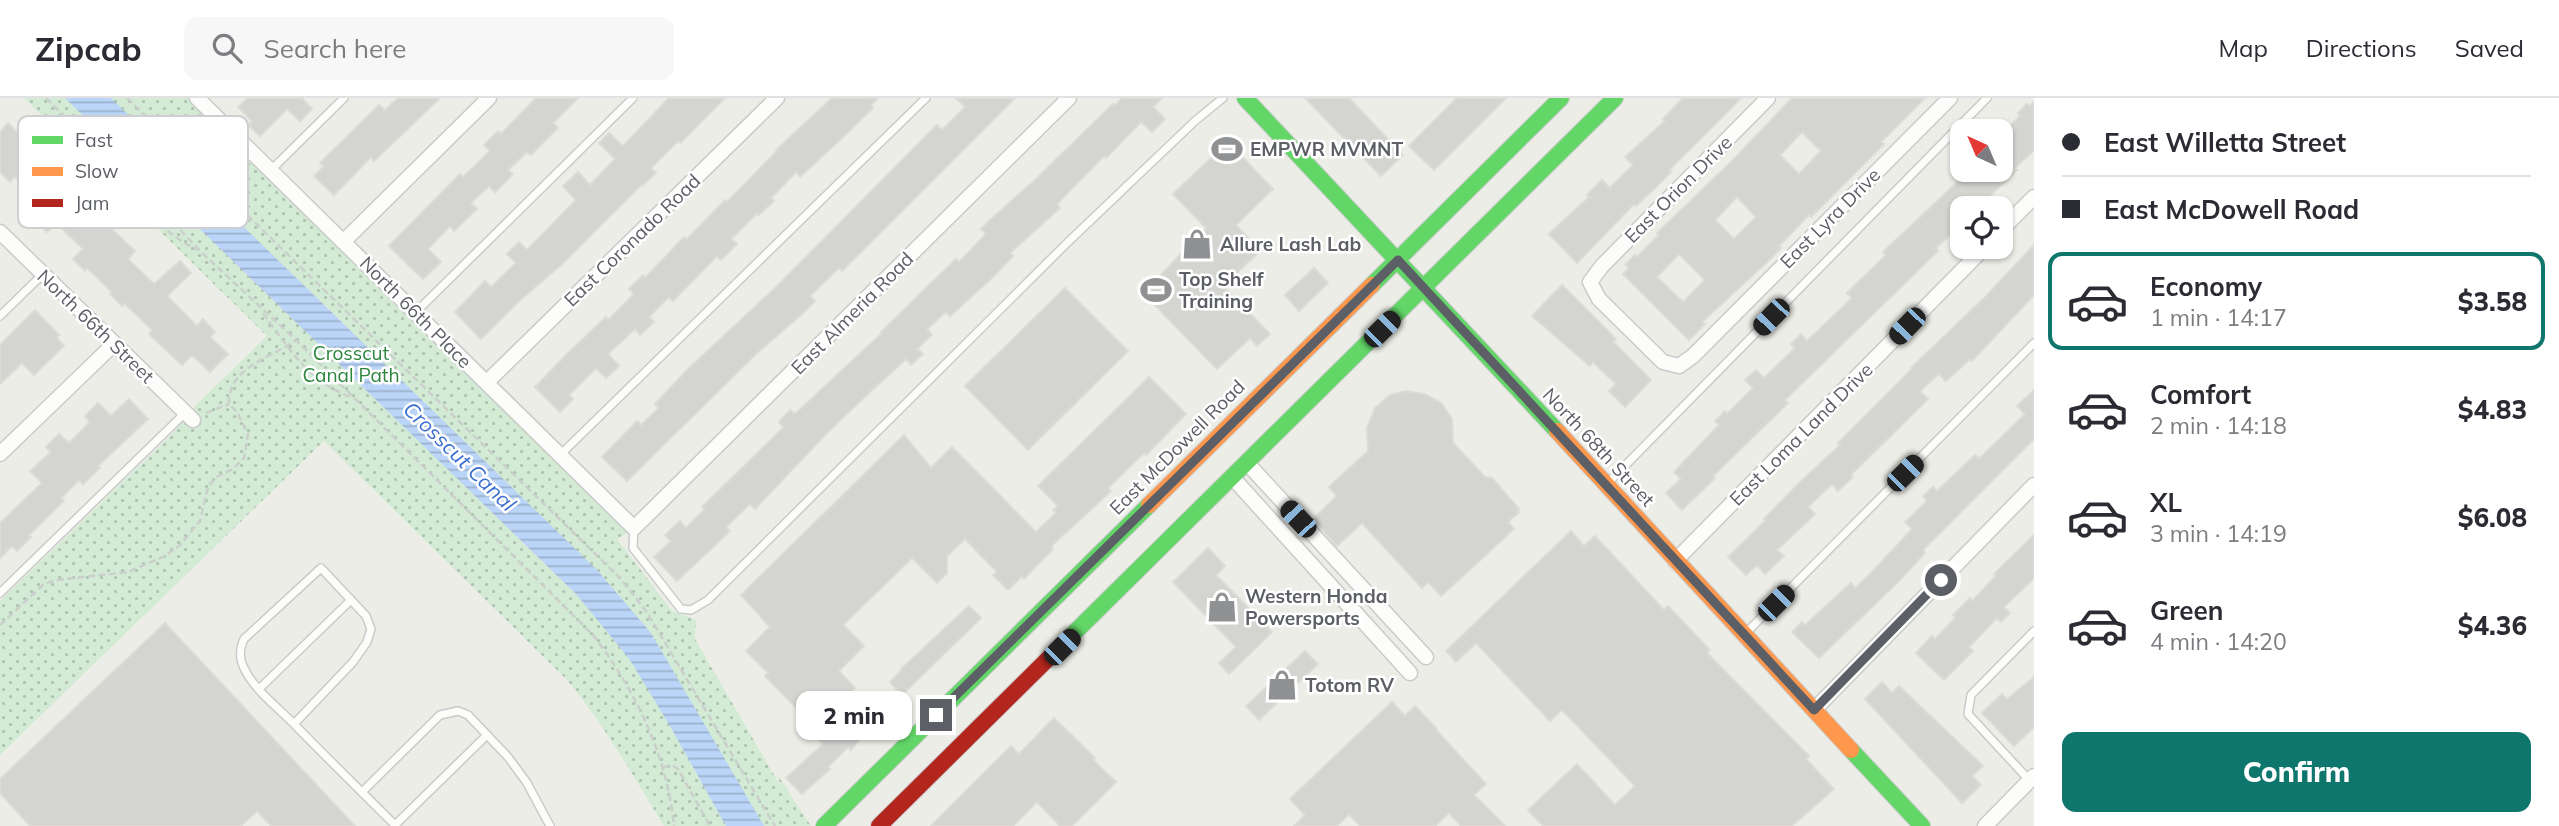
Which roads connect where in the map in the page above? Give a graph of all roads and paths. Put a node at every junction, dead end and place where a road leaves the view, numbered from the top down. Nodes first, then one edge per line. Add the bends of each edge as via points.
1 (46, 98) edge
2 (127, 98) edge
3 (344, 98) edge
4 (489, 98) edge
5 (633, 98) edge
6 (777, 98) edge
7 (926, 98) edge
8 (1069, 98) edge
9 (1223, 98) edge
10 (1561, 98) edge
11 (1615, 98) edge
12 (1768, 98) edge
13 (1950, 98) edge
14 (1987, 98) edge
15 (199, 99) edge
16 (1251, 100) edge
17 (64, 116) edge
18 (145, 116) edge
19 (216, 116) edge
20 (248, 147) edge
21 (271, 170) junction
22 (2034, 197) edge
23 (248, 216) edge
24 (2013, 218) edge
25 (165, 228) edge
26 (179, 228) edge
27 (0, 232) edge
28 (344, 241) junction
29 (200, 251) junction
30 (1973, 259) edge
31 (1398, 260) junction
32 (43, 274) junction
33 (1423, 288) junction
34 (259, 307) junction
35 (416, 312) junction
36 (0, 316) edge
37 (296, 340) junction
38 (2034, 343) edge
39 (114, 344) junction
40 (287, 346) junction
41 (1679, 366) joint
42 (487, 382) junction
43 (353, 398) junction
44 (229, 404) junction
45 (189, 416) junction
46 (0, 454) edge
47 (560, 455) junction
48 (1247, 463) junction
49 (1232, 477) junction
50 (1605, 485) junction
51 (2034, 485) edge
52 (1190, 492) junction
53 (634, 528) junction
54 (1675, 561) junction
55 (0, 593) edge
56 (351, 600) junction
57 (0, 625) edge
58 (2034, 631) edge
59 (1744, 635) junction
60 (1426, 657) dead end
61 (1410, 673) dead end
62 (259, 690) junction
63 (1814, 710) junction
64 (294, 724) junction
65 (487, 735) junction
66 (663, 767) junction
67 (2033, 781) edge
68 (362, 792) junction
69 (395, 826) edge
70 (550, 826) edge
71 (674, 826) edge
72 (710, 826) edge
73 (775, 826) edge
74 (824, 826) edge
75 (879, 826) edge
76 (1922, 826) edge
77 (1985, 826) edge

1 - 17 path
2 - 18 path
3 - 21 lane
4 - 28 street
5 - 35 lane
6 - 42 street, East Coronado Road
7 - 47 lane
8 - 53 street, East Almeria Road
9 - 53 lane via 1076,235 708,600 691,610 681,609 633,548
10 - 31 main road, East McDowell Road
11 - 33 main road, East McDowell Road
12 - 41 street, East Orion Drive via 1590,282 1599,299 1663,362
13 - 41 street, East Lyra Drive
14 - 50 lane
15 - 19 street, North 66th Place
16 - 31 main road, North 68th Street
20 - 21 street, North 66th Place
21 - 28 street, North 66th Place
22 - 24 street
23 - 73 path via 620,578 646,611
25 - 29 path
26 - 29 path
27 - 32 street, North 66th Street
28 - 35 street, North 66th Place
29 - 34 path
30 - 54 street, East Loma Land Drive
31 - 33 main road, North 68th Street
31 - 52 main road, East McDowell Road
32 - 36 lane
32 - 39 street, North 66th Street
33 - 48 main road, East McDowell Road
33 - 50 main road, North 68th Street
34 - 37 path
34 - 40 path
35 - 42 street, North 66th Place
37 - 40 path
37 - 43 path
38 - 59 lane
39 - 45 street, North 66th Street
39 - 46 street
40 - 43 path via 320,382
40 - 44 path via 247,369 234,383
42 - 47 street, North 66th Place
43 - 66 path via 593,635 640,709
44 - 45 path
44 - 57 path via 248,434 244,458 208,487 200,521 180,545 128,572 44,584
45 - 55 lane
47 - 53 street, North 66th Place
48 - 49 main road, East McDowell Road
48 - 60 street
49 - 52 main road, East McDowell Road
49 - 61 street
50 - 54 main road, North 68th Street
51 - 63 street
52 - 74 main road, East McDowell Road
52 - 75 main road, East McDowell Road
54 - 59 main road, North 68th Street
56 - 62 lane
56 - 62 lane via 321,568 244,639 240,659
56 - 64 lane via 371,629 367,642
58 - 67 lane via 1971,695 1968,714
59 - 63 main road, North 68th Street
62 - 64 lane
63 - 76 main road, North 68th Street
64 - 68 lane
65 - 68 lane via 468,715 458,711 440,715
65 - 69 lane
65 - 70 lane via 527,783
66 - 71 path
66 - 72 path via 678,769
67 - 77 street
68 - 69 lane

